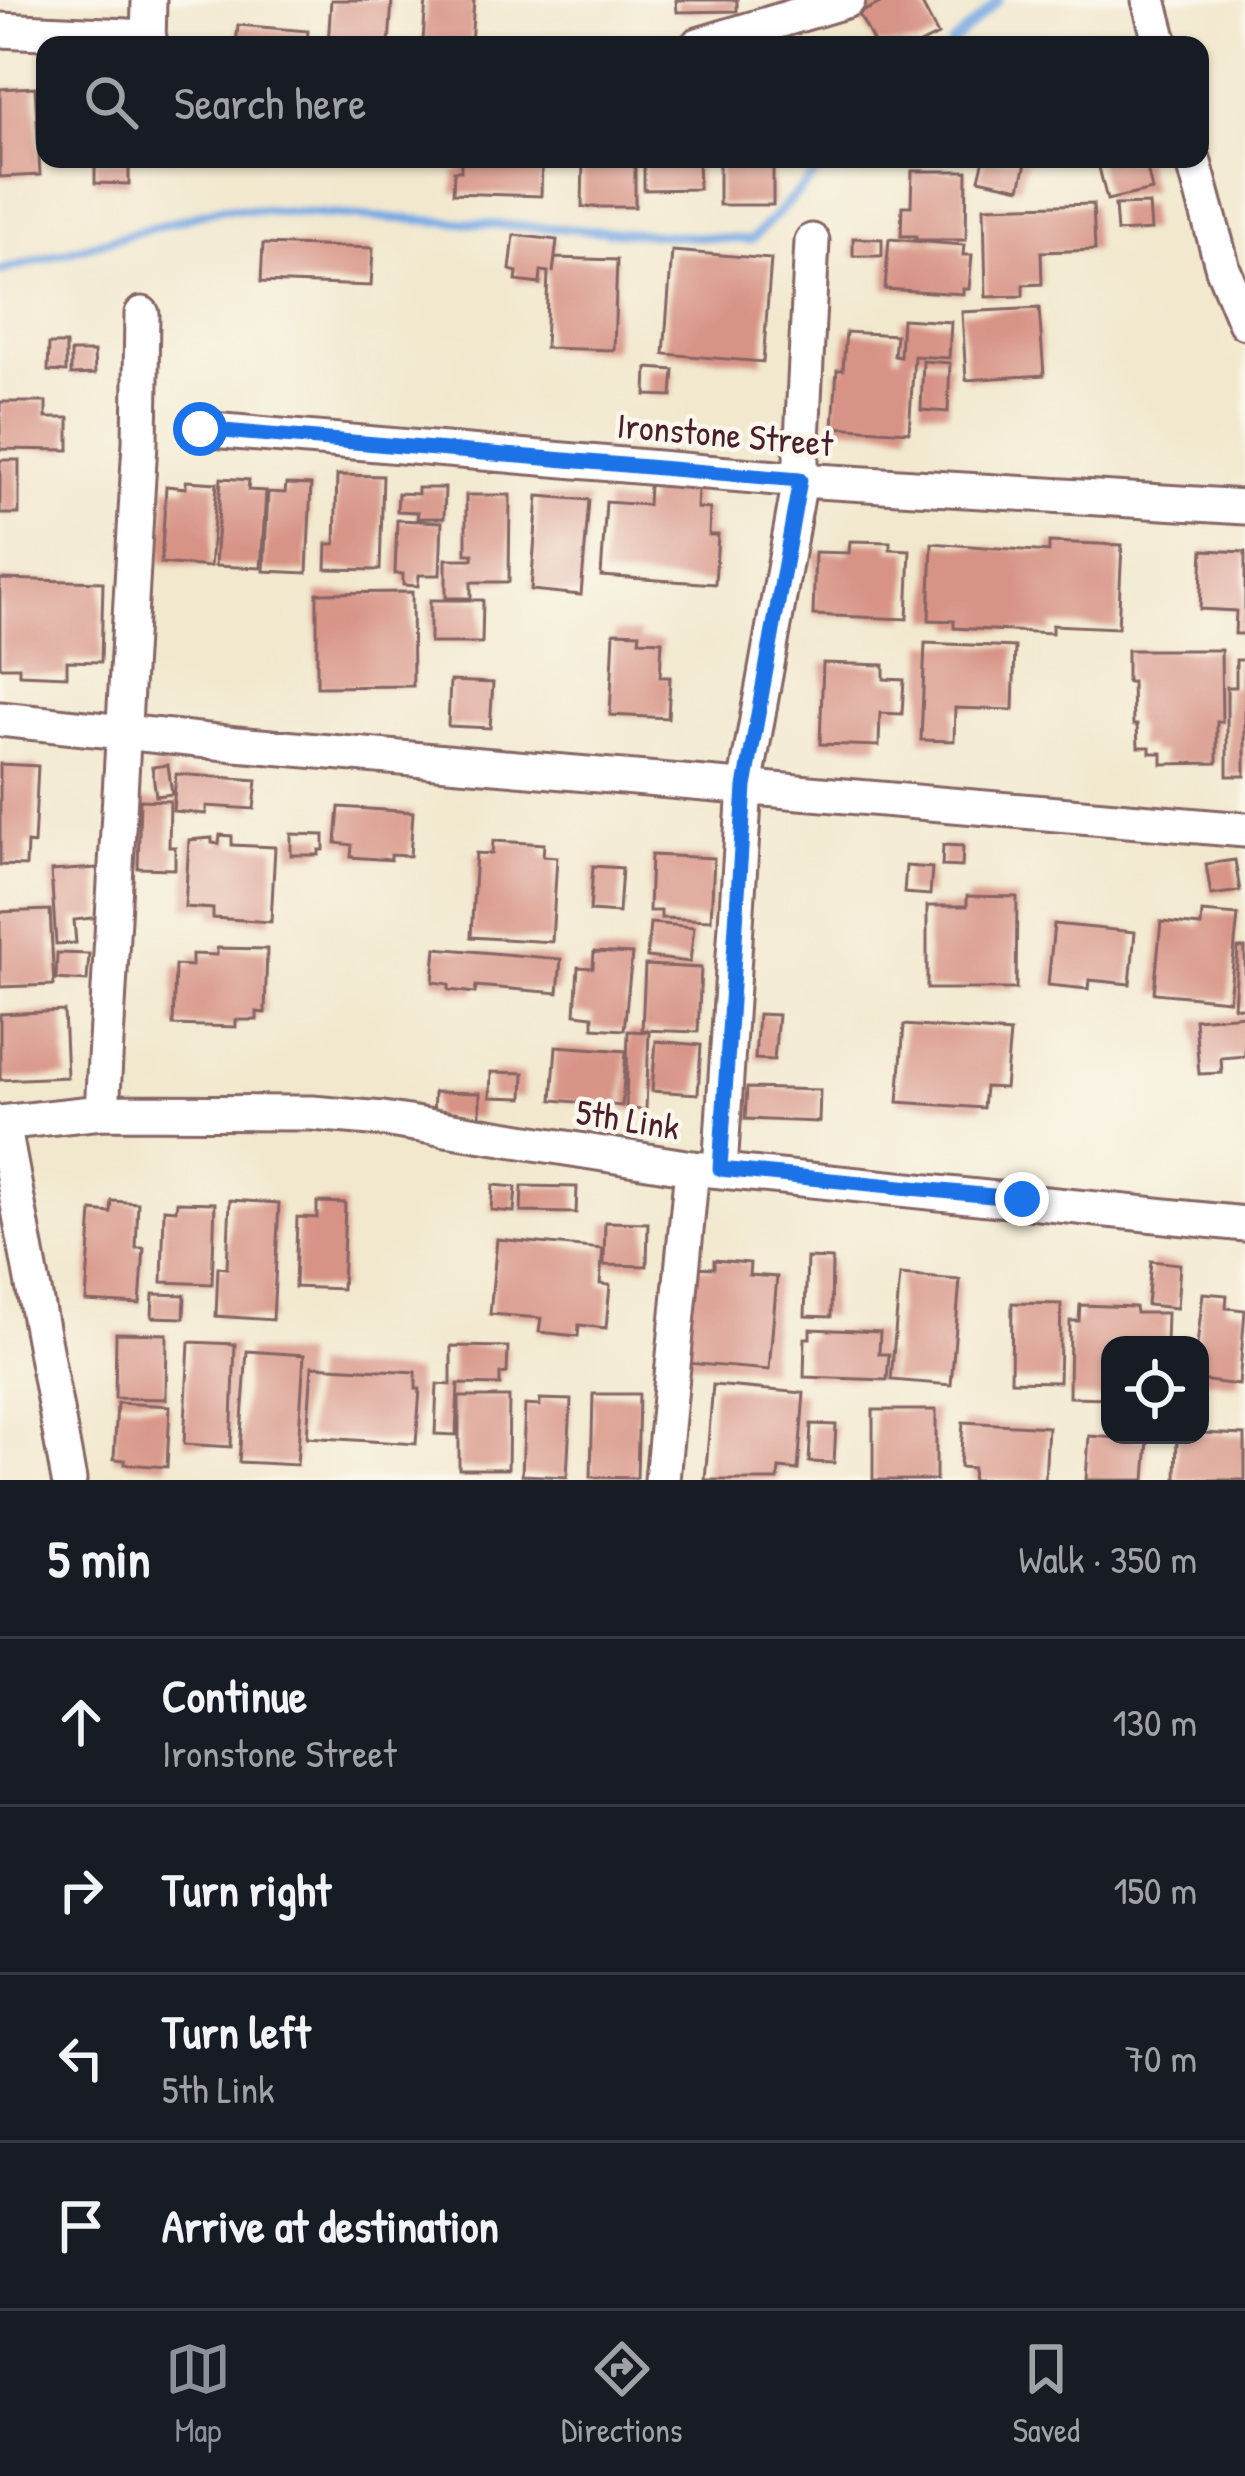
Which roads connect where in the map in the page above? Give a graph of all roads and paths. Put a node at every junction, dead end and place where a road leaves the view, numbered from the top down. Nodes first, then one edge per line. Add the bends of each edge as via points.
1 (149, 0) edge
2 (848, 0) edge
3 (1148, 0) edge
4 (0, 30) edge
5 (81, 36) edge
6 (148, 36) edge
7 (728, 36) edge
8 (1158, 36) edge
9 (1196, 168) edge
10 (812, 241) dead end
11 (1234, 267) edge
12 (142, 314) dead end
13 (1245, 322) edge
14 (200, 429) dead end
15 (800, 480) junction
16 (1245, 507) edge
17 (0, 718) edge
18 (121, 730) junction
19 (745, 787) junction
20 (1245, 830) edge
21 (101, 1112) junction
22 (2, 1123) edge
23 (706, 1169) junction
24 (1245, 1224) edge
25 (68, 1480) edge
26 (662, 1480) edge

1 - 6 street
2 - 7 street
3 - 8 street
4 - 5 street
9 - 11 street
10 - 15 street
11 - 13 street
12 - 18 street
14 - 15 street, Ironstone Street
15 - 16 street, Ironstone Street
15 - 19 street
17 - 18 street
18 - 19 street
18 - 21 street
19 - 20 street
19 - 23 street
21 - 22 street, 5th Link
21 - 23 street, 5th Link via 383,1119
22 - 25 street
23 - 24 street, 5th Link
23 - 26 street

